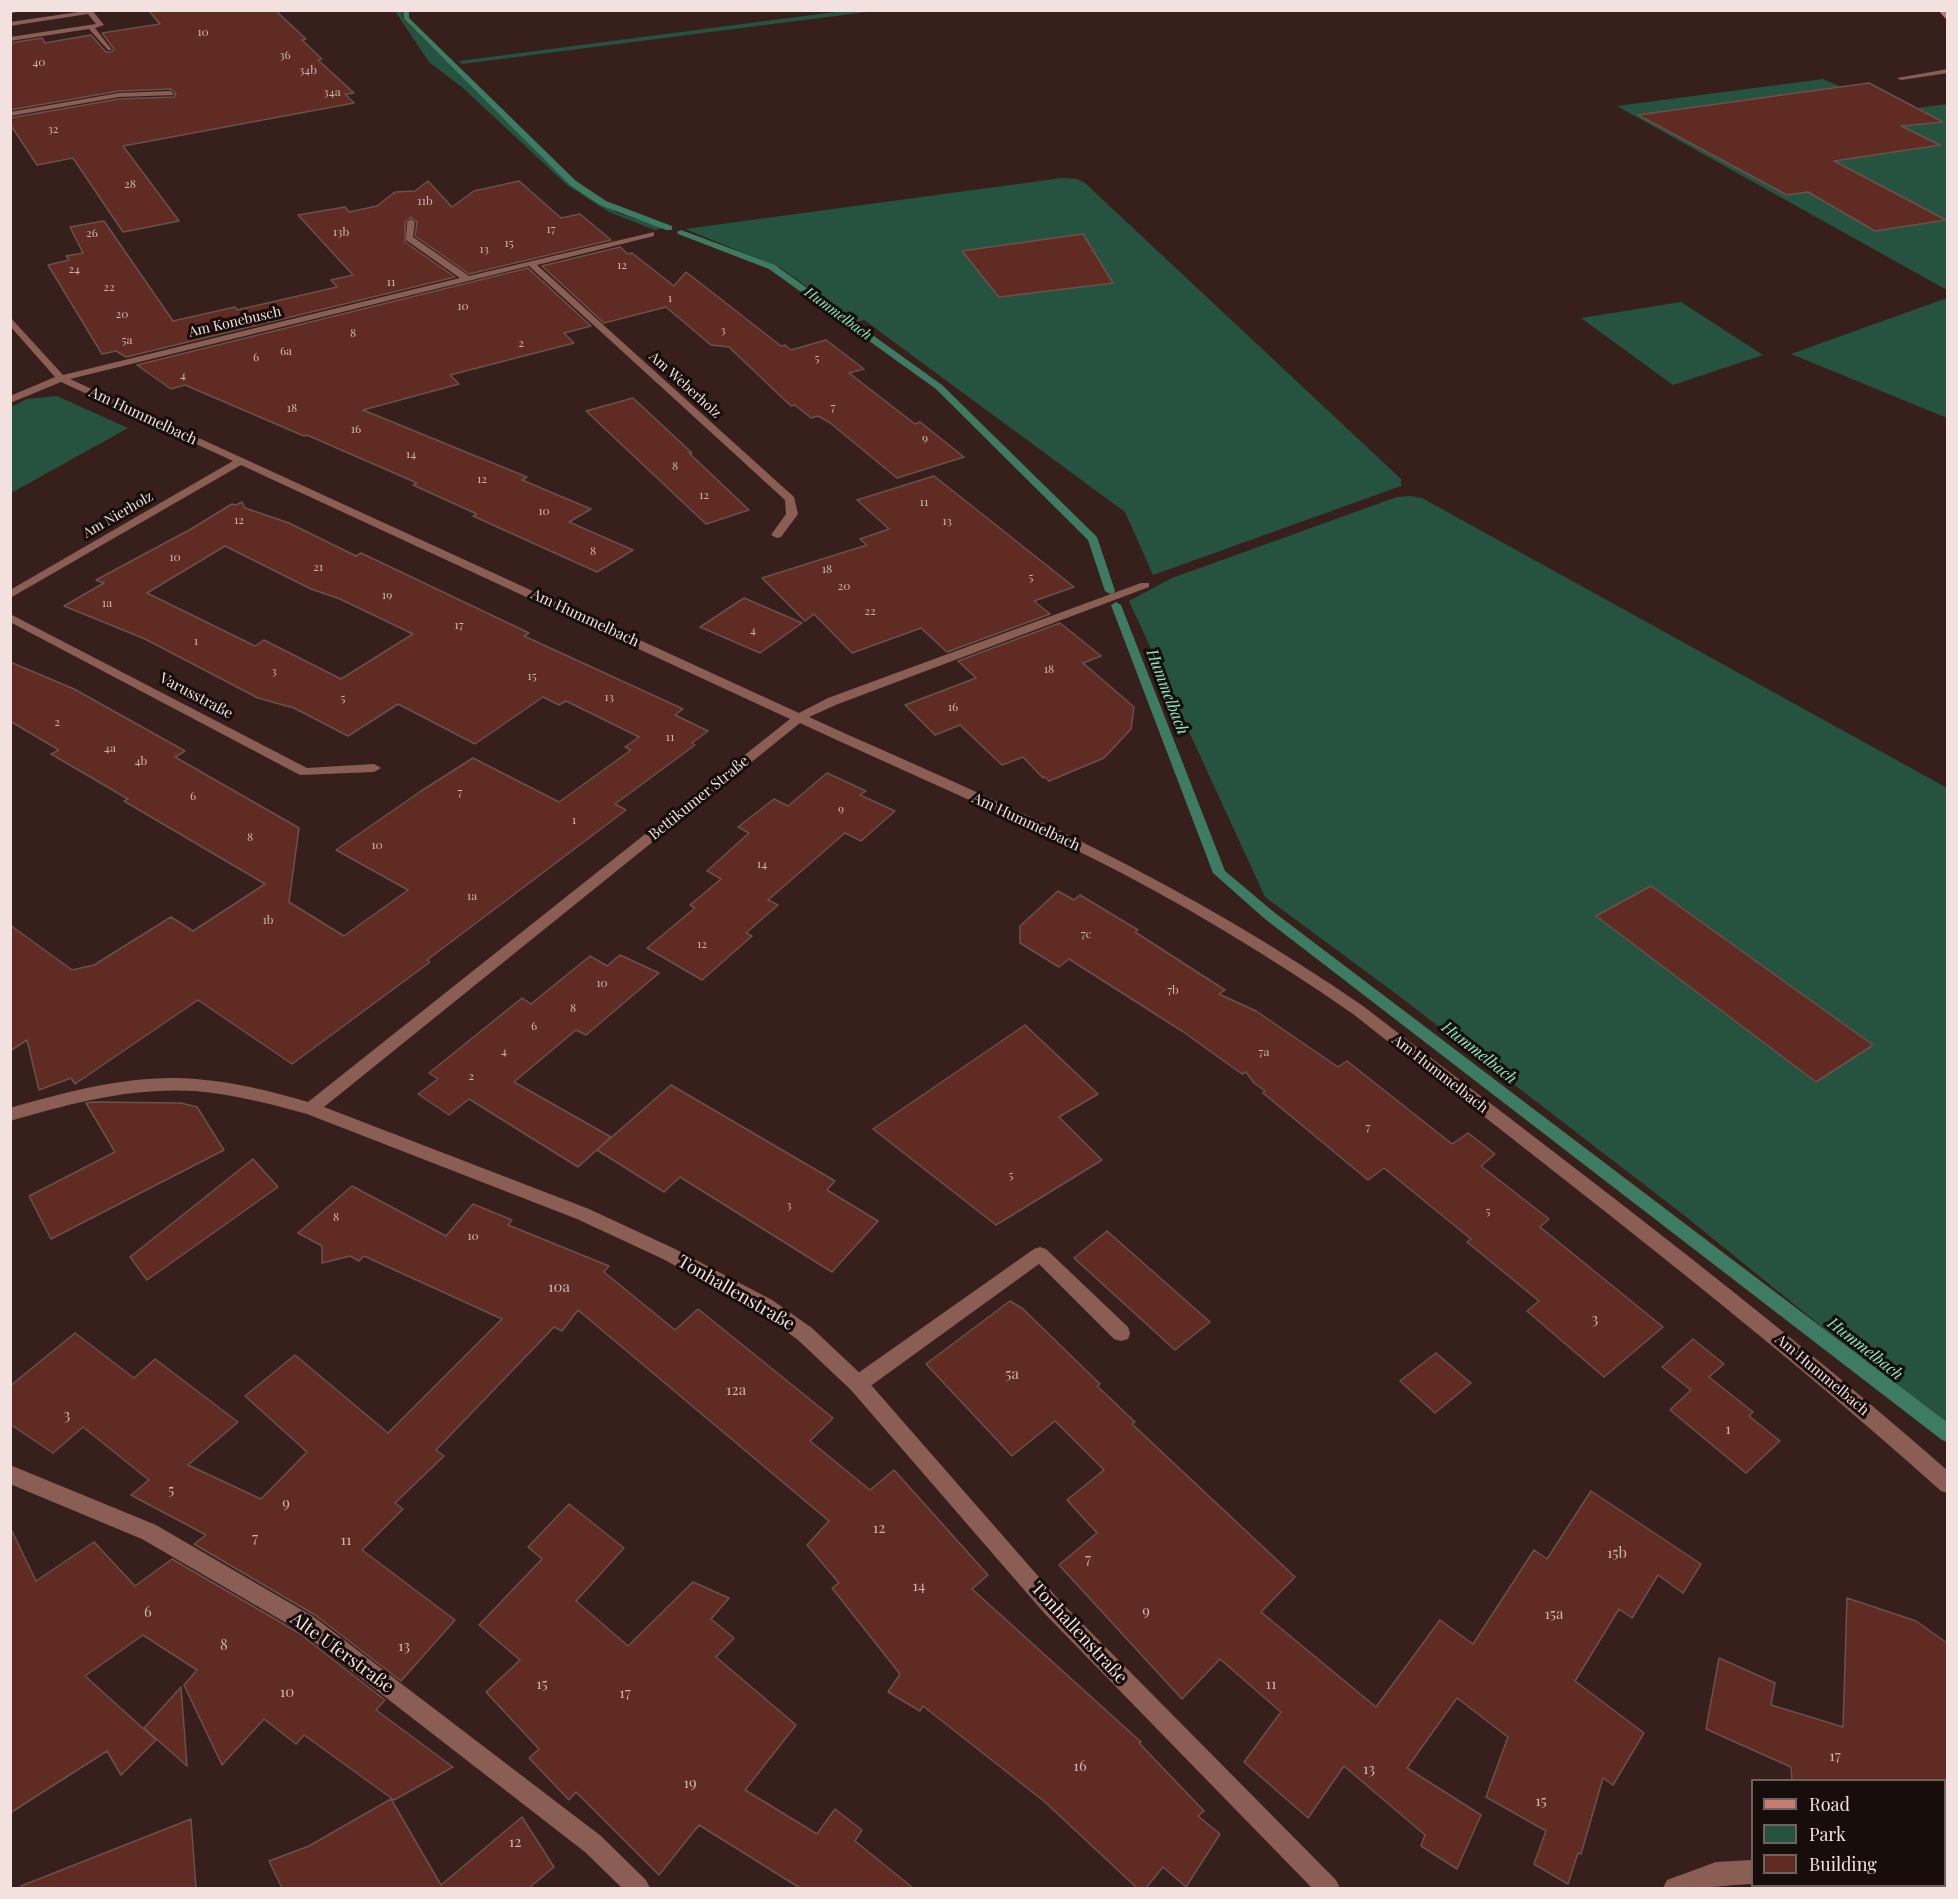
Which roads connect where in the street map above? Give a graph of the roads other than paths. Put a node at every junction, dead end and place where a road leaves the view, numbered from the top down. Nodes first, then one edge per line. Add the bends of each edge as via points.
1 (19, 10) edge
2 (1941, 10) edge
3 (10, 12) edge
4 (1947, 18) edge
5 (10, 24) edge
6 (91, 27) junction
7 (10, 39) edge
8 (110, 49) dead end
9 (1947, 71) edge
10 (1900, 78) dead end
11 (171, 93) dead end
12 (10, 114) edge
13 (411, 222) dead end
14 (651, 234) dead end
15 (531, 264) junction
16 (469, 280) junction
17 (10, 320) edge
18 (61, 378) junction
19 (10, 400) edge
20 (240, 461) junction
21 (777, 535) dead end
22 (1145, 585) dead end
23 (10, 595) edge
24 (10, 617) edge
25 (800, 717) junction
26 (374, 768) dead end
27 (311, 1109) junction
28 (10, 1115) edge
29 (1121, 1333) dead end
30 (858, 1384) junction
31 (10, 1474) edge
32 (1947, 1484) edge
33 (1751, 1872) edge
34 (638, 1888) edge
35 (1328, 1888) edge
36 (1675, 1888) edge

1 - 3 street
2 - 4 main road
5 - 6 street via 90,12 101,25
6 - 7 street
6 - 8 street
9 - 10 street
11 - 12 street via 119,95
13 - 16 street via 408,238
14 - 15 street, Am Konebusch
15 - 16 street, Am Konebusch
15 - 21 street, Am Weberholz via 790,499 792,513
16 - 18 street, Am Konebusch
17 - 18 street, Am Hummelbach
18 - 19 street, Am Konebusch
18 - 20 street, Am Hummelbach
20 - 23 street, Am Nierholz
20 - 25 street, Am Hummelbach
22 - 25 street, Bettikumer Straße via 833,701
24 - 26 street, Varusstraße via 305,772
25 - 27 street, Bettikumer Straße
25 - 32 street, Am Hummelbach via 1091,852 1305,972 1711,1284
27 - 28 street, Tonhallenstraße via 227,1087 178,1083 116,1087
27 - 30 street, Tonhallenstraße via 583,1214 669,1254 766,1306 805,1334
29 - 30 street via 1040,1254
30 - 35 street, Tonhallenstraße via 1052,1607
31 - 34 street, Alte Uferstraße via 149,1532 307,1624 593,1844
33 - 36 street via 1716,1874

